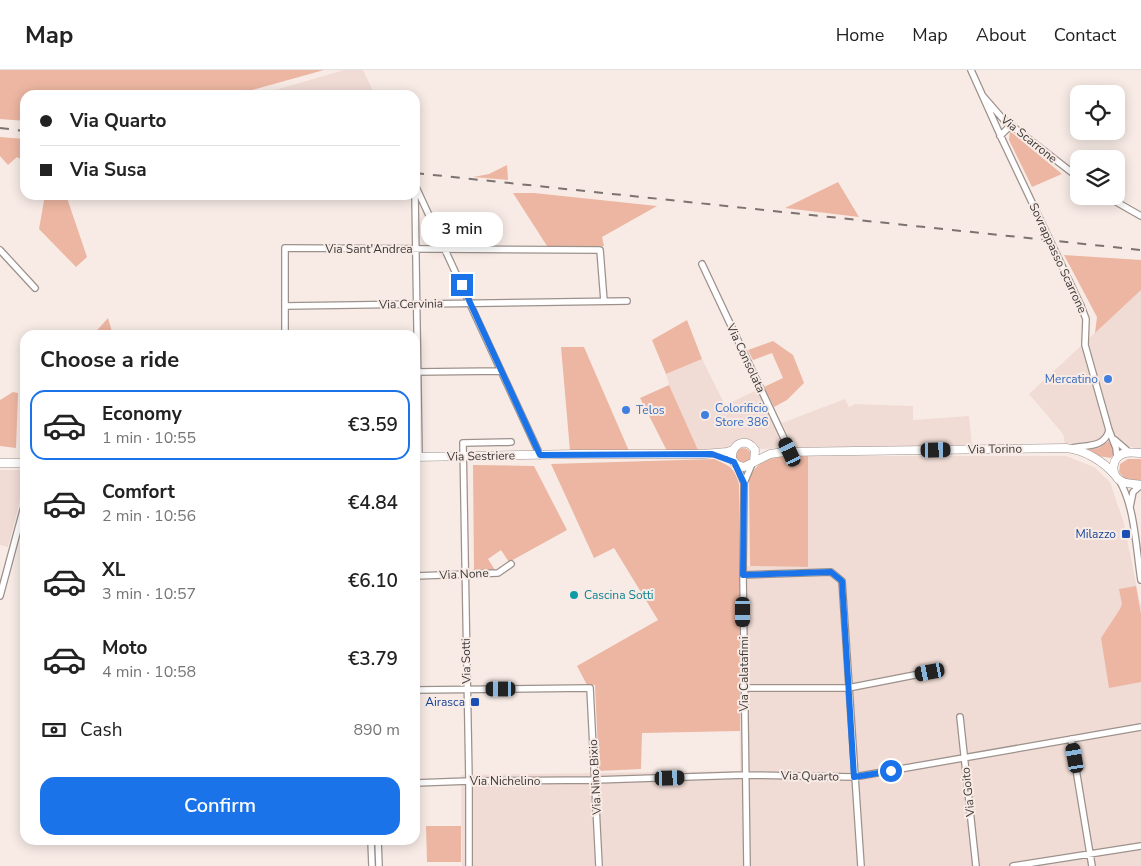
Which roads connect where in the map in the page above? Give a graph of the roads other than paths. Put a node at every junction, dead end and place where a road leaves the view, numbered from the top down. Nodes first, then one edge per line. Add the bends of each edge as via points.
1 (971, 70) edge
2 (983, 96) junction
3 (1012, 126) junction
4 (1001, 138) junction
5 (1070, 171) edge
6 (420, 196) edge
7 (415, 200) edge
8 (1122, 205) edge
9 (1141, 216) edge
10 (416, 249) junction
11 (445, 249) junction
12 (0, 250) edge
13 (702, 264) dead end
14 (35, 288) dead end
15 (604, 301) junction
16 (627, 301) dead end
17 (470, 303) junction
18 (416, 304) junction
19 (285, 306) junction
20 (285, 330) edge
21 (416, 330) edge
22 (501, 371) junction
23 (420, 372) edge
24 (1109, 430) junction
25 (1114, 439) junction
26 (511, 442) dead end
27 (753, 447) junction
28 (1071, 449) junction
29 (733, 450) junction
30 (790, 452) junction
31 (1141, 452) edge
32 (1130, 453) junction
33 (577, 454) joint
34 (712, 454) junction
35 (770, 454) junction
36 (540, 455) junction
37 (463, 456) junction
38 (420, 457) edge
39 (1097, 459) junction
40 (1116, 459) junction
41 (0, 463) edge
42 (20, 463) edge
43 (735, 463) junction
44 (753, 463) junction
45 (1117, 477) junction
46 (744, 483) junction
47 (1141, 485) edge
48 (1130, 509) junction
49 (20, 522) edge
50 (511, 564) dead end
51 (465, 575) junction
52 (743, 575) junction
53 (420, 576) edge
54 (1141, 580) edge
55 (0, 596) edge
56 (930, 672) dead end
57 (744, 688) junction
58 (848, 688) junction
59 (466, 689) junction
60 (420, 690) edge
61 (960, 717) dead end
62 (1141, 727) edge
63 (1071, 739) junction
64 (964, 758) junction
65 (745, 775) junction
66 (854, 777) junction
67 (595, 780) junction
68 (469, 781) junction
69 (420, 783) edge
70 (371, 845) edge
71 (378, 845) edge
72 (1141, 846) edge
73 (1090, 854) junction
74 (372, 866) edge
75 (379, 866) edge
76 (469, 866) edge
77 (599, 866) edge
78 (746, 866) edge
79 (861, 866) edge
80 (976, 866) edge
81 (1013, 866) edge
82 (1092, 866) edge

1 - 2 street, Via Scarrone
2 - 3 street, Via Scarrone
2 - 4 street, Via Scarrone
3 - 4 street
3 - 5 street, Via Scarrone
4 - 24 street, Sovrappasso Scarrone, bridge via 1086,319 1085,345
6 - 11 street
7 - 10 street
8 - 9 street
10 - 11 street, Via Sant'Andrea
10 - 18 street
10 - 19 street, Via Sant'Andrea via 285,248
11 - 15 street, Via Sant'Andrea via 600,250
11 - 17 street
12 - 14 street
13 - 30 street, Via Consolata
15 - 16 street, Via Cervinia
15 - 17 street, Via Cervinia
17 - 18 street, Via Cervinia
17 - 22 street
18 - 19 street, Via Cervinia
18 - 21 street
19 - 20 street, Via Sant'Andrea
22 - 23 street
22 - 36 street
24 - 25 street, Sovrappasso Scarrone
24 - 28 street via 1106,438 1097,444
25 - 32 street
25 - 40 street
26 - 37 street via 463,443
27 - 29 main road, Via Torino via 742,443
27 - 35 main road, Via Torino
27 - 44 main road via 756,454
28 - 30 main road, Via Torino
28 - 39 main road, Via Torino
29 - 34 main road, Via Torino
29 - 43 main road
30 - 35 main road, Via Torino
31 - 32 main road
32 - 40 main road
33 - 34 main road, Via Torino
33 - 36 main road, Via Sestriere
34 - 43 main road, Via Torino
35 - 44 main road, Via Torino
36 - 37 main road, Via Sestriere
37 - 38 main road, Via Sestriere
37 - 51 street, Via Sotti
39 - 40 main road
39 - 45 main road
40 - 45 main road via 1113,469
41 - 42 main road
43 - 44 main road, Via Torino via 744,467
43 - 46 street, Via Calatafimi
44 - 46 street, Via Calatafimi
45 - 47 main road via 1126,483
45 - 48 street
46 - 52 street, Via Calatafimi
47 - 48 street via 1133,492
48 - 54 street
49 - 55 street
50 - 51 street, Via None via 498,572
51 - 53 street, Via None
51 - 59 street, Via Sotti
52 - 57 street, Via Calatafimi
52 - 58 street via 831,572 842,581
56 - 58 street
57 - 58 street
57 - 65 street, Via Calatafimi
58 - 66 street
59 - 60 street
59 - 67 street, Via Nino Bixio via 590,688
59 - 68 street, Via Sotti
61 - 64 street, Via Goito
62 - 63 street, Via Quarto
63 - 64 street, Via Quarto
63 - 73 street
64 - 66 street, Via Quarto
64 - 80 street, Via Goito
65 - 66 street, Via Quarto
65 - 67 street, Via Quarto
65 - 78 street, Via Calatafimi
66 - 79 street
67 - 68 street, Via Nichelino
67 - 77 street, Via Nino Bixio
68 - 69 street, Via Nichelino
68 - 76 street, Via Sotti
70 - 74 street
71 - 75 street
72 - 73 street
73 - 81 street
73 - 82 street

